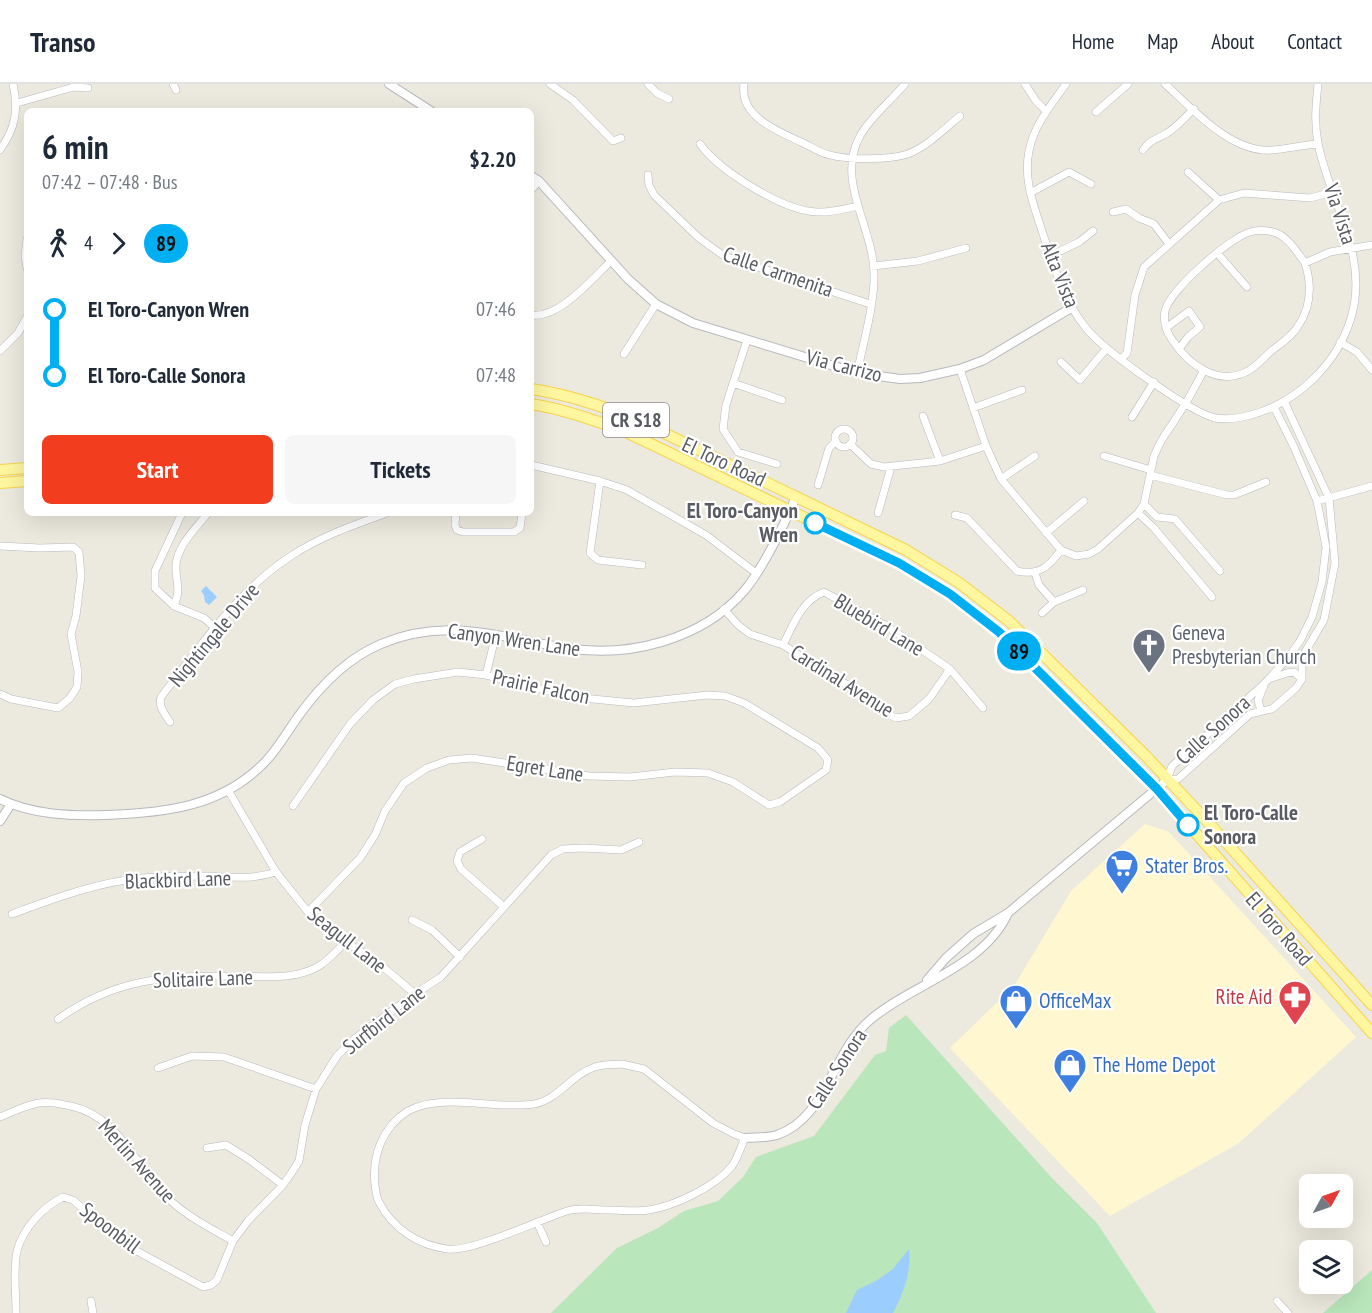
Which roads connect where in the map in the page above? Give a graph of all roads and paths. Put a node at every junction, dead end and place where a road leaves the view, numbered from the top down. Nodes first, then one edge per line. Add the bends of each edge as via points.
1 (14, 84) edge
2 (389, 84) edge
3 (550, 84) edge
4 (648, 84) edge
5 (905, 84) edge
6 (1025, 84) edge
7 (1066, 84) edge
8 (1128, 84) edge
9 (1166, 84) edge
10 (1318, 84) edge
11 (741, 85) edge
12 (88, 88) dead end
13 (669, 99) dead end
14 (16, 103) junction
15 (426, 108) edge
16 (1194, 109) junction
17 (1046, 111) junction
18 (1096, 112) dead end
19 (960, 116) dead end
20 (621, 138) dead end
21 (700, 144) dead end
22 (1318, 144) junction
23 (0, 150) edge
24 (1143, 150) dead end
25 (853, 158) junction
26 (1188, 172) dead end
27 (648, 175) dead end
28 (535, 178) edge
29 (1090, 184) dead end
30 (1333, 192) junction
31 (1030, 193) junction
32 (1219, 200) junction
33 (858, 206) junction
34 (1113, 212) dead end
35 (1093, 231) dead end
36 (1169, 244) junction
37 (1372, 245) edge
38 (966, 248) dead end
39 (1352, 248) junction
40 (1217, 253) junction
41 (1050, 256) junction
42 (611, 261) junction
43 (1305, 263) junction
44 (873, 266) junction
45 (1247, 287) dead end
46 (656, 304) junction
47 (870, 304) junction
48 (1071, 308) junction
49 (534, 315) edge
50 (24, 322) edge
51 (1166, 328) junction
52 (747, 340) junction
53 (1340, 342) junction
54 (1106, 349) junction
55 (1179, 349) junction
56 (0, 351) edge
57 (624, 354) dead end
58 (1121, 359) junction
59 (1061, 362) dead end
60 (960, 369) junction
61 (1372, 370) edge
62 (1203, 372) junction
63 (857, 373) junction
64 (1154, 382) junction
65 (733, 383) junction
66 (534, 389) edge
67 (1022, 390) dead end
68 (782, 400) dead end
69 (1284, 402) junction
70 (1186, 403) junction
71 (534, 404) edge
72 (1274, 407) junction
73 (973, 408) junction
74 (923, 416) dead end
75 (1131, 417) dead end
76 (836, 441) junction
77 (850, 444) junction
78 (986, 446) junction
79 (1035, 456) dead end
80 (1104, 456) dead end
81 (940, 461) junction
82 (777, 464) dead end
83 (534, 466) edge
84 (891, 467) junction
85 (24, 468) edge
86 (0, 470) edge
87 (1151, 472) junction
88 (1001, 479) junction
89 (24, 481) edge
90 (600, 481) junction
91 (1266, 482) dead end
92 (0, 483) edge
93 (818, 485) dead end
94 (1372, 486) edge
95 (796, 496) junction
96 (1329, 498) junction
97 (1084, 501) dead end
98 (1317, 501) junction
99 (1144, 504) junction
100 (790, 511) junction
101 (878, 513) dead end
102 (1138, 513) junction
103 (955, 515) dead end
104 (181, 516) edge
105 (206, 516) edge
106 (379, 516) edge
107 (456, 516) edge
108 (521, 516) edge
109 (1163, 518) junction
110 (1154, 528) junction
111 (1046, 533) junction
112 (0, 546) edge
113 (1061, 550) junction
114 (642, 565) dead end
115 (1220, 571) dead end
116 (756, 573) junction
117 (1035, 573) junction
118 (1083, 590) dead end
119 (1212, 597) dead end
120 (1054, 602) junction
121 (174, 606) junction
122 (724, 609) junction
123 (1042, 613) dead end
124 (215, 628) junction
125 (496, 634) junction
126 (783, 645) junction
127 (950, 669) junction
128 (486, 675) junction
129 (1302, 679) junction
130 (1267, 681) junction
131 (0, 694) edge
132 (983, 708) dead end
133 (1261, 711) junction
134 (170, 722) dead end
135 (828, 760) joint
136 (1167, 780) junction
137 (1157, 789) junction
138 (228, 790) junction
139 (0, 799) edge
140 (11, 804) junction
141 (293, 806) dead end
142 (0, 821) edge
143 (482, 839) dead end
144 (639, 842) dead end
145 (276, 872) junction
146 (503, 906) junction
147 (308, 912) junction
148 (1008, 913) junction
149 (12, 914) dead end
150 (412, 920) dead end
151 (346, 942) junction
152 (953, 952) junction
153 (460, 957) junction
154 (966, 959) junction
155 (922, 985) junction
156 (415, 994) junction
157 (1372, 1005) edge
158 (58, 1019) dead end
159 (1372, 1033) edge
160 (158, 1068) dead end
161 (316, 1089) junction
162 (0, 1117) edge
163 (745, 1138) junction
164 (207, 1148) dead end
165 (283, 1185) junction
166 (537, 1222) junction
167 (234, 1241) junction
168 (546, 1242) dead end
169 (211, 1285) joint
170 (91, 1301) dead end
171 (1277, 1301) dead end
172 (16, 1313) edge
173 (93, 1313) edge
174 (1288, 1313) edge

1 - 14 street
2 - 15 street
3 - 20 street via 573,100 613,141
4 - 13 street
5 - 25 street via 867,126
6 - 17 street
7 - 17 street, Alta Vista
8 - 18 street
9 - 16 street
10 - 22 street, Via Vista
11 - 25 street via 747,105 768,126 826,154
12 - 14 street via 74,87
14 - 23 street via 14,127
16 - 22 street via 1221,134 1247,148 1271,150
16 - 24 street
17 - 31 street, Alta Vista via 1029,152
19 - 25 street via 924,146 907,154
21 - 33 street via 709,157 782,204 818,213
22 - 30 street, Via Vista
25 - 33 street
26 - 32 street
27 - 47 street, Calle Carmenita via 654,195 724,256
28 - 42 street, Via Carrizo
29 - 31 street via 1069,172
30 - 32 street via 1310,198 1244,193
30 - 39 street, Via Vista
31 - 41 street, Alta Vista
32 - 36 street
33 - 44 street
34 - 36 street via 1125,209 1154,224
35 - 41 street
36 - 58 street via 1144,267 1135,295 1127,353
37 - 39 street
38 - 44 street via 918,261
39 - 43 street
39 - 53 street, Via Vista via 1355,301
40 - 43 street via 1252,231 1274,232 1286,239
40 - 45 street
40 - 51 street via 1178,288 1165,311
41 - 48 street, Alta Vista
42 - 46 street, Via Carrizo
42 - 49 street via 559,309
43 - 62 street via 1310,295 1297,329 1247,372 1223,376
44 - 47 street
46 - 52 street, Via Carrizo via 693,323
46 - 57 street
47 - 63 street
48 - 54 street, Alta Vista
48 - 60 street, Via Carrizo via 984,360
50 - 56 street
51 - 55 street
51 - 55 street via 1189,311 1200,327
52 - 63 street, Via Carrizo
52 - 65 street
53 - 61 street via 1357,352
53 - 69 street, Via Vista via 1317,375
54 - 58 street, Alta Vista
54 - 59 street via 1080,380
55 - 62 street
58 - 64 street, Alta Vista
60 - 63 street, Via Carrizo via 900,379
60 - 73 street
62 - 70 street
64 - 70 street, Alta Vista
64 - 75 street
65 - 68 street
65 - 82 street via 723,429 738,452
66 - 95 main road, El Toro Road / CR S18 via 631,417
67 - 73 street
69 - 72 street, Via Vista
69 - 96 street
70 - 72 street, Via Vista via 1206,415 1227,419
70 - 87 street via 1161,441
71 - 100 main road, El Toro Road / CR S18 via 626,432
72 - 98 street, Calle Sonora
73 - 78 street
74 - 81 street
76 - 77 street via 844,446
76 - 77 street via 838,431 848,429 853,438
76 - 93 street
77 - 84 street via 871,464
78 - 81 street
78 - 88 street
79 - 88 street
80 - 87 street
81 - 84 street
83 - 90 street
84 - 101 street
85 - 86 main road
87 - 91 street via 1227,495
87 - 99 street
88 - 111 street
89 - 92 main road
90 - 114 street via 590,553 598,560
90 - 116 street via 627,490 706,535
94 - 96 street
95 - 100 street, Canyon Wren Lane
95 - 136 main road, El Toro Road / CR S18 via 906,550 958,582 1009,621
96 - 98 street
96 - 129 street via 1335,563 1324,620 1302,657
97 - 111 street
98 - 130 street, Calle Sonora via 1326,547 1322,582 1300,641
99 - 102 street
99 - 109 street
100 - 116 street, Canyon Wren Lane
100 - 137 main road, El Toro Road / CR S18 via 899,563 950,594 999,632
102 - 110 street
102 - 113 street via 1089,554 1076,556
103 - 117 street via 967,518 1017,571
104 - 121 street via 155,571 155,588
105 - 121 street via 180,551 179,592
106 - 124 street, Nightingale Drive via 339,530 292,555 242,596
107 - 108 street via 457,530 463,532 518,531
109 - 110 street
109 - 115 street via 1175,519
110 - 119 street
111 - 113 street
112 - 131 street via 68,545 79,552 81,576 71,634 77,687 70,698 58,708
113 - 117 street via 1048,566
116 - 122 street, Canyon Wren Lane
117 - 120 street via 1039,585
118 - 120 street
120 - 123 street
121 - 124 street via 204,618
122 - 125 street, Canyon Wren Lane via 678,636 647,647 607,652 569,649
122 - 126 street, Cardinal Avenue via 750,634
124 - 134 street, Nightingale Drive via 160,700
125 - 128 street
125 - 138 street, Canyon Wren Lane via 455,629 423,632 368,651 319,689 270,757
126 - 127 street, Cardinal Avenue via 896,718 909,716 929,699
126 - 127 street, Bluebird Lane via 802,609 813,596 824,592 885,625
127 - 132 street, Bluebird Lane
128 - 135 street, Prairie Falcon via 573,697 634,703 725,696 744,703 819,748
128 - 141 street, Prairie Falcon via 458,672 395,684 350,724
129 - 130 street, Calle Sonora via 1294,672
129 - 133 street, Calle Sonora via 1279,705
130 - 133 street, Calle Sonora via 1258,700
130 - 136 street, Calle Sonora via 1172,766
133 - 136 street, Calle Sonora via 1250,714 1178,779
135 - 147 street, Egret Lane via 826,770 780,802 769,805 733,782 708,773 589,776 472,758 449,760 404,783 360,858
136 - 137 street, Calle Sonora
136 - 157 main road, El Toro Road / CR S18
137 - 148 street, Calle Sonora
137 - 159 main road, El Toro Road / CR S18
138 - 140 street, Canyon Wren Lane via 189,806 157,813 72,816
138 - 145 street, Seagull Lane
139 - 140 street, Canyon Wren Lane
140 - 142 street
143 - 146 street via 460,852 458,861 461,869
144 - 146 street, Surfbird Lane via 621,850 563,849 551,855
145 - 147 street, Seagull Lane
145 - 149 street, Blackbird Lane via 256,878 160,877 116,882
146 - 153 street, Surfbird Lane
147 - 151 street, Seagull Lane
148 - 152 street, Calle Sonora via 973,934
148 - 154 street, Calle Sonora via 1002,926
150 - 153 street via 432,930
151 - 156 street, Seagull Lane
151 - 158 street, Solitaire Lane via 318,966 288,976 184,976 144,981 82,1002
152 - 154 street
152 - 155 street, Calle Sonora
153 - 156 street, Surfbird Lane via 441,977
154 - 155 street, Calle Sonora
155 - 163 street, Calle Sonora via 869,1020 850,1042 812,1110 801,1121 778,1134
156 - 161 street, Surfbird Lane via 354,1039 337,1056
160 - 161 street via 192,1056 224,1057
161 - 165 street, Surfbird Lane via 298,1161
162 - 167 street, Merlin Avenue via 38,1103 85,1109 113,1130 171,1201
163 - 166 street via 732,1166 710,1185 679,1201 648,1210 571,1210
163 - 166 street via 713,1123 644,1069 622,1064 595,1066 537,1104 432,1103 408,1111 381,1140 374,1171 377,1200 410,1237 450,1250
164 - 165 street via 226,1145
165 - 167 street, Surfbird Lane
166 - 168 street
167 - 169 street, Surfbird Lane via 217,1280
169 - 172 street, Spoonbill via 203,1287 124,1244 73,1200 63,1197 42,1210 18,1249
170 - 173 street
171 - 174 street

